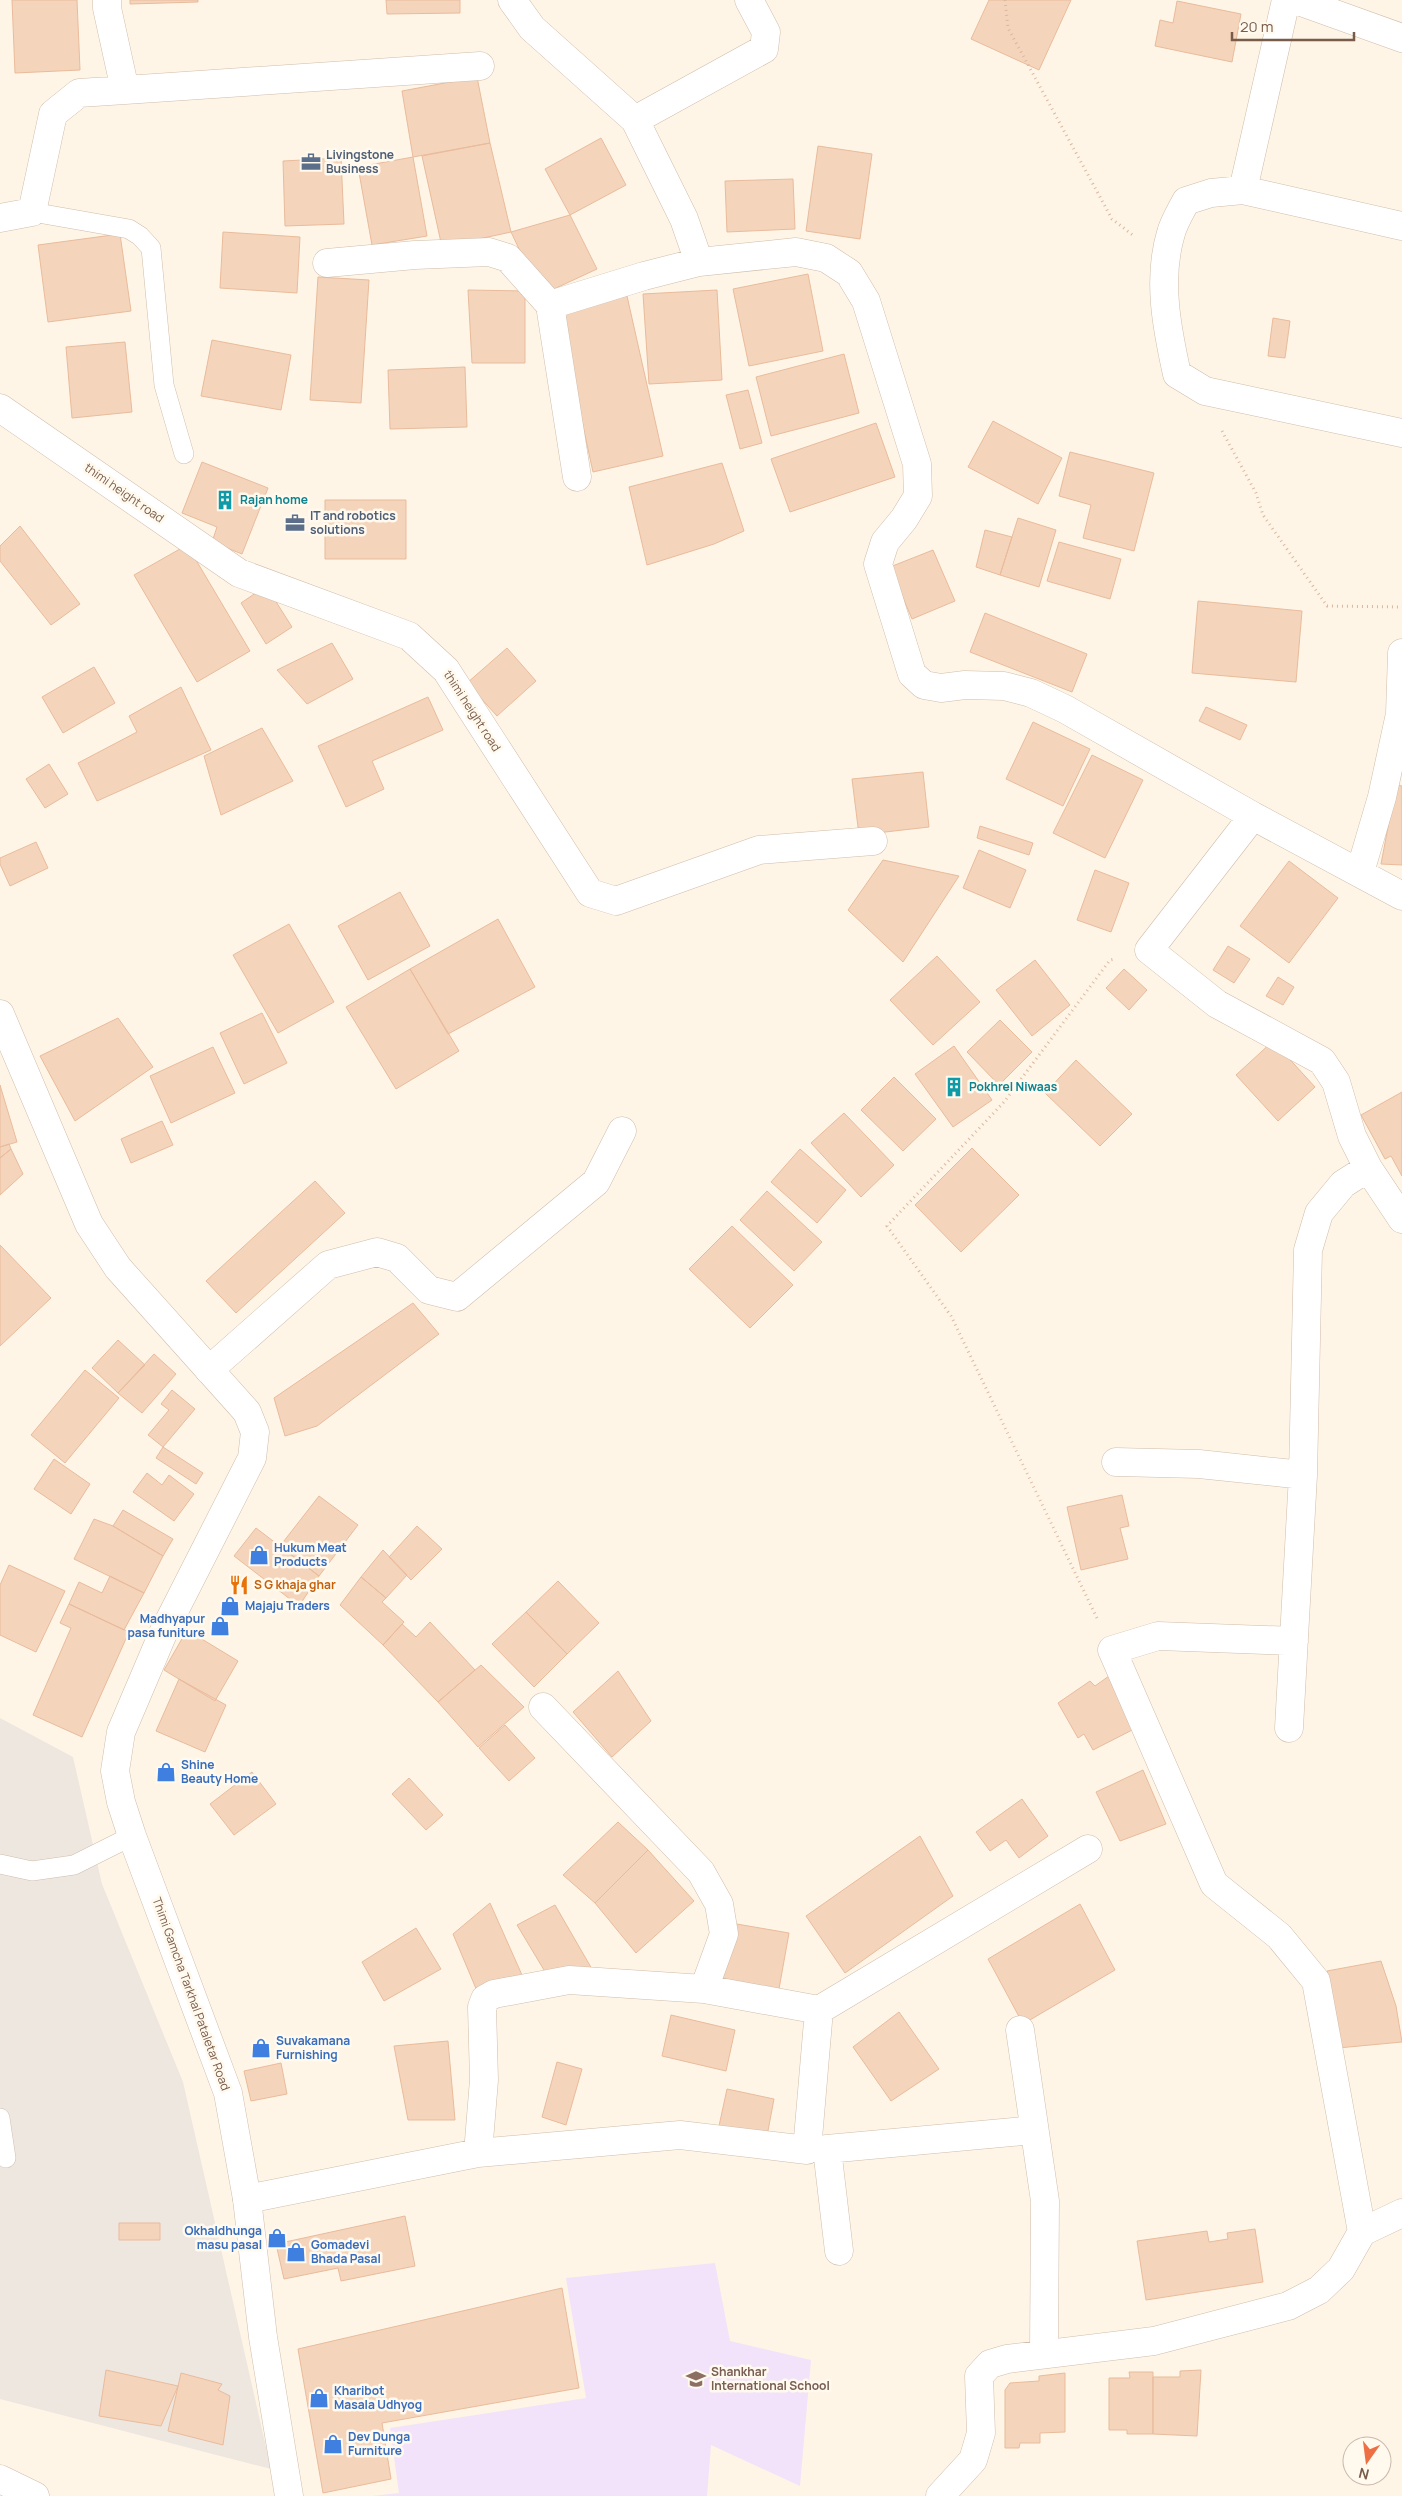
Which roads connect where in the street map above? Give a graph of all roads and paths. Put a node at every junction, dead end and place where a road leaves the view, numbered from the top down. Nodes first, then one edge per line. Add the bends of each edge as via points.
1 (107, 0) edge
2 (512, 0) edge
3 (749, 0) edge
4 (1005, 0) edge
5 (1286, 0) edge
6 (1296, 0) edge
7 (1402, 38) edge
8 (480, 66) dead end
9 (125, 90) junction
10 (635, 120) junction
11 (1243, 190) junction
12 (32, 212) junction
13 (0, 218) edge
14 (1402, 226) edge
15 (699, 262) junction
16 (1165, 262) junction
17 (327, 263) dead end
18 (550, 305) junction
19 (1205, 391) junction
20 (0, 408) edge
21 (1402, 433) edge
22 (184, 454) dead end
23 (577, 477) dead end
24 (1402, 607) edge
25 (1402, 653) edge
26 (1253, 816) junction
27 (872, 841) dead end
28 (1360, 872) junction
29 (1402, 896) edge
30 (1149, 950) junction
31 (0, 1014) edge
32 (622, 1131) dead end
33 (1368, 1168) junction
34 (1402, 1219) edge
35 (209, 1370) junction
36 (1116, 1462) dead end
37 (1303, 1475) junction
38 (1294, 1641) junction
39 (1112, 1650) junction
40 (543, 1707) dead end
41 (1289, 1728) dead end
42 (135, 1843) junction
43 (1088, 1849) dead end
44 (0, 1864) edge
45 (704, 1989) junction
46 (819, 2010) junction
47 (1020, 2030) dead end
48 (0, 2118) edge
49 (1034, 2130) junction
50 (478, 2154) junction
51 (6, 2158) dead end
52 (247, 2199) junction
53 (1402, 2212) edge
54 (1362, 2232) junction
55 (839, 2250) dead end
56 (1044, 2353) junction
57 (0, 2479) edge
58 (35, 2496) edge
59 (289, 2496) edge
60 (940, 2496) edge

1 - 9 street
2 - 10 street via 532,28
3 - 10 street via 766,32 764,48
4 - 16 path via 1008,28 1112,218
5 - 11 street
6 - 7 street
8 - 9 street
9 - 12 street via 78,94 53,114
10 - 15 street via 684,218
11 - 14 street
11 - 16 street via 1211,193 1186,201 1171,232
12 - 13 street
12 - 22 lane via 128,230 140,236 151,248 164,385
15 - 18 street
15 - 26 street via 796,252 826,258 849,273 866,301 917,464 918,496 885,542 878,564 912,674 924,685 941,688 1004,686 1031,693
16 - 19 street via 1166,320 1177,374
17 - 18 street via 489,252 508,258
18 - 23 street
19 - 21 street
19 - 24 path via 1227,443 1256,493 1263,515 1326,606
20 - 27 street, thimi height road via 239,573 410,636 446,670 590,893 616,901 759,850
25 - 28 street via 1400,714 1382,797
26 - 28 street
26 - 30 street
28 - 29 street
30 - 33 street via 1217,1004 1322,1061 1336,1082 1352,1136
30 - 39 path via 1110,960 1004,1102 887,1226 951,1316
31 - 35 street, Thimi Gamcha Tarkhal Pataletar Road via 89,1224 118,1268
32 - 35 street via 596,1182 457,1297 429,1290 397,1258 376,1252 328,1265
33 - 34 street
33 - 37 street via 1343,1184 1319,1213 1308,1250
35 - 42 street, Thimi Gamcha Tarkhal Pataletar Road via 247,1412 255,1432 252,1458 164,1631 121,1732 115,1771 121,1802
36 - 37 street via 1199,1464
37 - 38 street
38 - 39 street via 1158,1636
38 - 41 street
39 - 54 street via 1214,1884 1279,1936 1316,1980
40 - 45 street via 701,1872 715,1896 724,1934
42 - 44 lane via 74,1865 32,1871
42 - 52 street, Thimi Gamcha Tarkhal Pataletar Road via 228,2093
43 - 46 street
45 - 46 street
45 - 50 street via 569,1980 494,1994 485,1999 482,2007 484,2080
46 - 50 street via 806,2150 680,2136
47 - 49 street
48 - 51 lane
49 - 55 street via 827,2149
49 - 56 street via 1044,2201
50 - 52 street
52 - 59 street, Thimi Gamcha Tarkhal Pataletar Road via 263,2337
53 - 54 street
54 - 56 street via 1341,2269 1319,2290 1288,2306 1154,2341
56 - 60 street via 990,2364 979,2376 981,2433 973,2460
57 - 58 street

